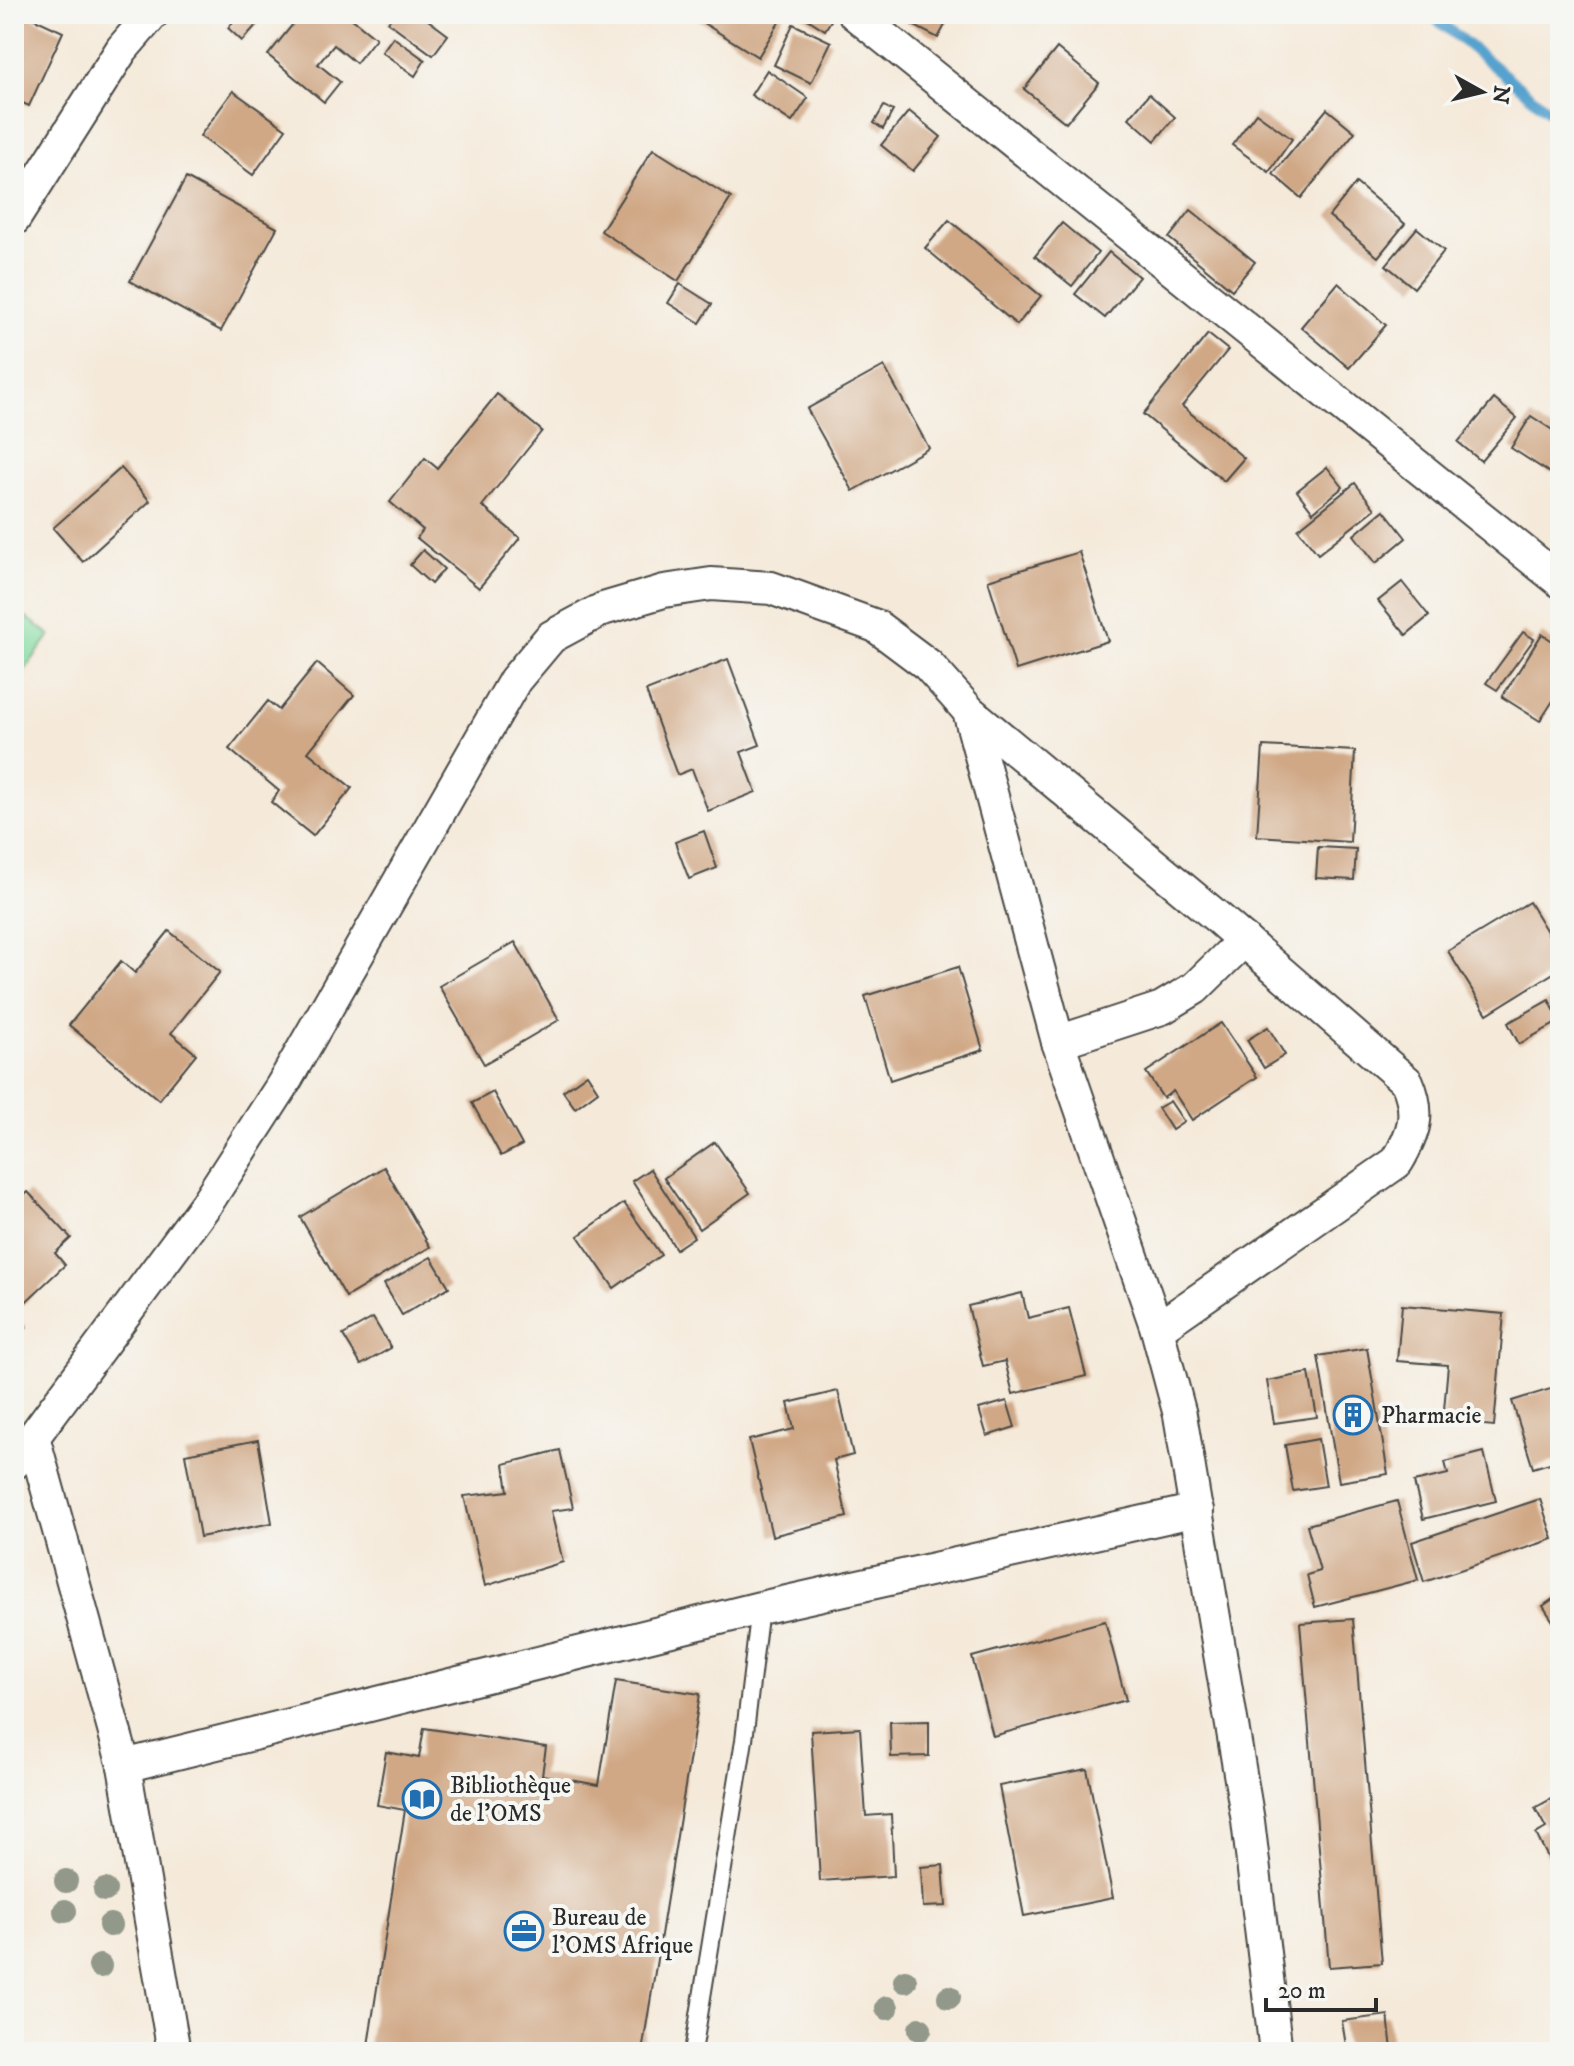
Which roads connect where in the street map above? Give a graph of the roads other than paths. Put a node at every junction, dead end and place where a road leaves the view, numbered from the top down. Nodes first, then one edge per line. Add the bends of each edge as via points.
1 (152, 14) edge
2 (855, 14) edge
3 (14, 219) edge
4 (1560, 581) edge
5 (969, 711) junction
6 (1244, 940) junction
7 (1058, 1042) junction
8 (1157, 1329) junction
9 (24, 1451) edge
10 (1197, 1510) junction
11 (760, 1608) junction
12 (124, 1766) junction
13 (174, 2052) edge
14 (693, 2052) edge
15 (1276, 2052) edge

1 - 3 street via 122,49
2 - 4 street
5 - 6 street
5 - 7 street
5 - 9 street via 928,665 876,626 771,588 711,584 664,591 603,609 551,637 515,680 282,1086 206,1204
6 - 7 street via 1195,988 1162,1008
6 - 8 street via 1407,1082 1416,1102 1416,1124 1397,1162
7 - 8 street
8 - 10 street
9 - 12 street
10 - 11 street
10 - 15 street via 1248,1821
11 - 12 street
11 - 14 lane
12 - 13 street

